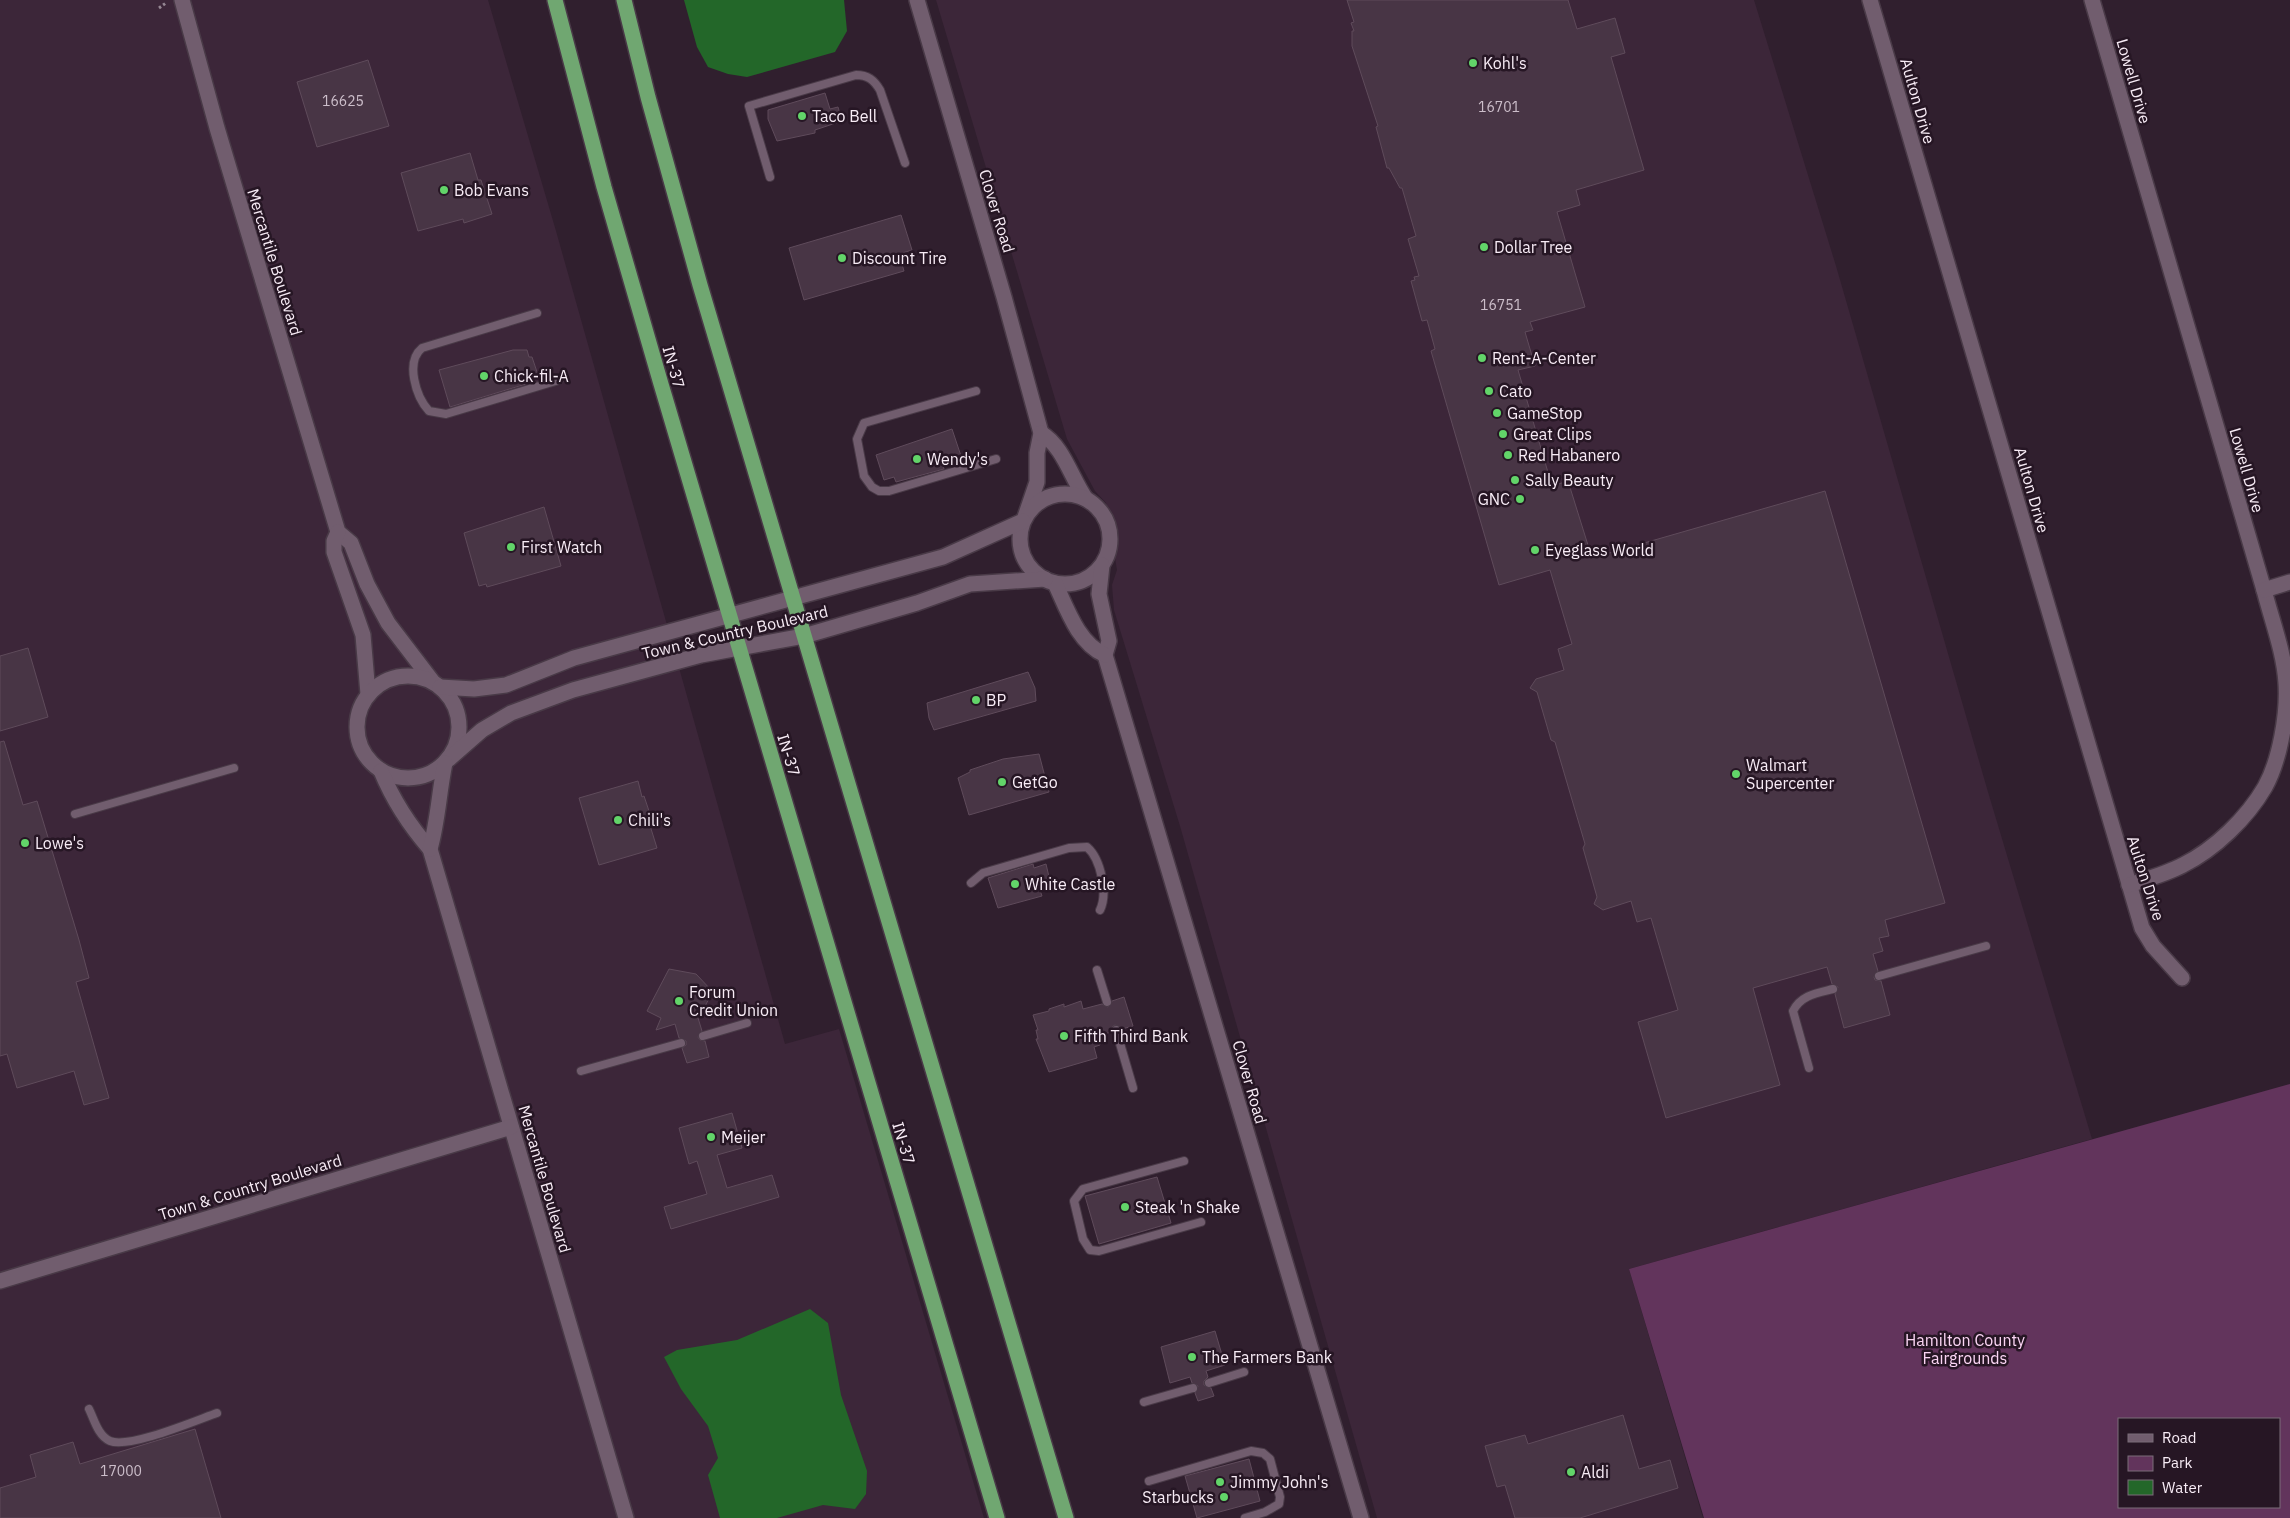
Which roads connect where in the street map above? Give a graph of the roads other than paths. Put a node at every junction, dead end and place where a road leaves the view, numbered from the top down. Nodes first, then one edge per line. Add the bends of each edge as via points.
1 (182, 0) edge
2 (555, 0) edge
3 (624, 0) edge
4 (916, 0) edge
5 (1870, 0) edge
6 (2092, 0) edge
7 (905, 163) dead end
8 (770, 177) dead end
9 (537, 313) dead end
10 (559, 380) dead end
11 (976, 391) dead end
12 (1041, 433) junction
13 (996, 459) dead end
14 (1086, 499) junction
15 (1024, 519) junction
16 (338, 532) junction
17 (1102, 565) junction
18 (1050, 581) junction
19 (2290, 582) edge
20 (2264, 590) junction
21 (793, 598) junction
22 (730, 616) junction
23 (804, 636) junction
24 (739, 648) junction
25 (1106, 655) junction
26 (437, 684) junction
27 (368, 694) junction
28 (447, 761) junction
29 (234, 768) dead end
30 (382, 770) junction
31 (75, 814) dead end
32 (430, 849) junction
33 (971, 884) dead end
34 (2129, 885) junction
35 (1100, 910) dead end
36 (1986, 946) dead end
37 (1097, 970) dead end
38 (1879, 976) dead end
39 (2182, 978) dead end
40 (1833, 989) dead end
41 (1107, 1002) dead end
42 (747, 1023) dead end
43 (1116, 1030) dead end
44 (703, 1036) dead end
45 (681, 1043) dead end
46 (1809, 1068) dead end
47 (581, 1071) dead end
48 (1134, 1088) dead end
49 (511, 1127) junction
50 (1184, 1161) dead end
51 (1201, 1222) dead end
52 (0, 1281) edge
53 (1244, 1372) dead end
54 (1209, 1382) dead end
55 (1193, 1388) dead end
56 (1144, 1402) dead end
57 (89, 1409) dead end
58 (217, 1413) dead end
59 (1148, 1481) dead end
60 (626, 1518) edge
61 (998, 1518) edge
62 (1066, 1518) edge
63 (1245, 1518) edge
64 (1362, 1518) edge

1 - 16 street, Mercantile Boulevard
2 - 22 highway, IN-37 via 604,187
3 - 21 highway via 700,285
4 - 12 street, Clover Road
5 - 34 street, Aulton Drive
6 - 20 street, Lowell Drive
7 - 8 lane via 880,90 865,75 856,75 749,106
9 - 10 lane via 422,348 413,362 422,404 429,412 446,414
11 - 13 lane via 864,423 857,439 864,476 879,491 889,490
12 - 14 street via 1057,447
12 - 15 street, Clover Road via 1037,482
14 - 15 street via 1073,494 1046,498
14 - 17 street via 1100,510 1107,523 1110,537
15 - 18 street via 1020,548 1025,561 1033,572
15 - 21 street, Town & Country Boulevard via 943,557
16 - 26 street, Mercantile Boulevard via 351,543 367,584 388,623
16 - 27 street, Mercantile Boulevard via 334,552 362,635
17 - 18 street via 1081,581 1065,584
17 - 25 street, Clover Road via 1099,594 1109,641
18 - 23 street, Town & Country Boulevard via 970,584
18 - 25 street via 1085,640 1093,649
19 - 20 street
20 - 34 street, Lowell Drive via 2286,684 2285,720 2265,786 2237,823 2202,854 2167,873
21 - 22 street, Town & Country Boulevard
21 - 23 highway
22 - 24 highway, IN-37
22 - 26 street, Town & Country Boulevard via 574,658 506,685 474,689
23 - 24 street, Town & Country Boulevard
23 - 62 highway
24 - 28 street, Town & Country Boulevard via 701,655 539,702 482,730
24 - 61 highway, IN-37
25 - 64 street, Clover Road
26 - 27 street via 419,677 403,676 388,680
26 - 28 street via 454,703 459,717 458,739
27 - 30 street via 358,716 358,734 363,751
28 - 30 street via 431,773 414,778 397,777
28 - 32 street via 438,793 436,827
29 - 31 lane
30 - 32 street, Mercantile Boulevard via 392,797
32 - 49 street, Mercantile Boulevard
33 - 35 lane via 983,873 1069,848 1087,847 1094,855 1105,892
34 - 39 street, Aulton Drive via 2142,928 2153,946
36 - 38 lane
37 - 41 lane
40 - 46 lane via 1804,998 1793,1012
42 - 44 lane
43 - 48 lane
45 - 47 lane
49 - 52 street, Town & Country Boulevard
49 - 60 street, Mercantile Boulevard
50 - 51 lane via 1083,1190 1074,1201 1083,1240 1090,1250 1099,1251
53 - 54 lane
55 - 56 lane
57 - 58 lane via 103,1435 110,1441 120,1442 143,1438
59 - 63 lane via 1258,1451 1270,1459 1279,1504

